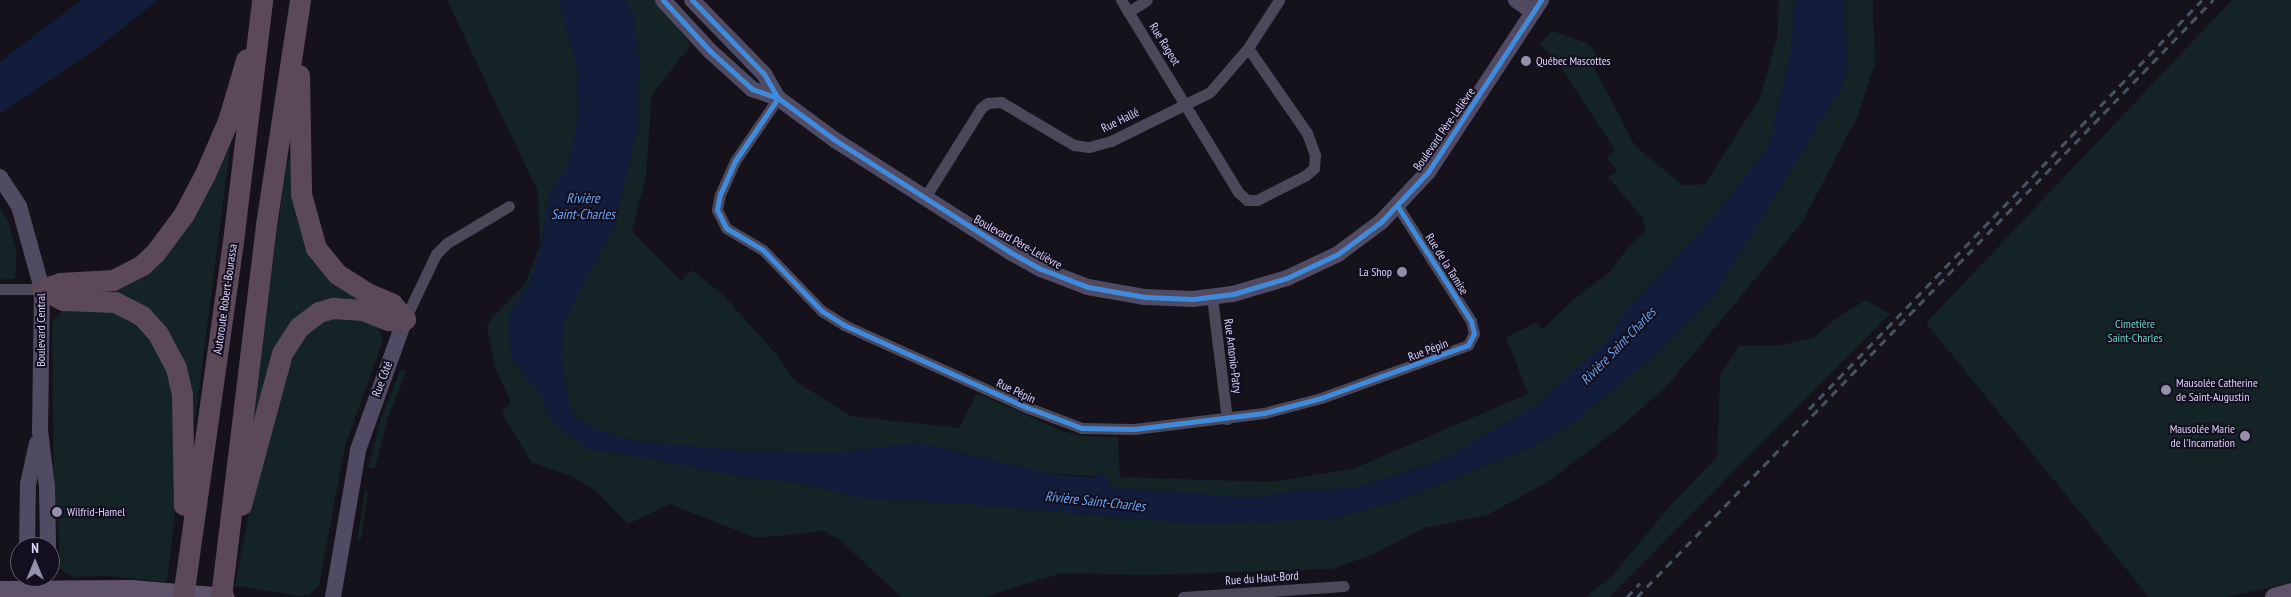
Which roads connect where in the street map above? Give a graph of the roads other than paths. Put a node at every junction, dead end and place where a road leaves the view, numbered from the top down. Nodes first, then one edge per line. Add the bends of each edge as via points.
1 (262, 0) edge
2 (300, 0) edge
3 (663, 0) edge
4 (692, 0) edge
5 (1121, 0) edge
6 (1147, 0) edge
7 (1279, 0) edge
8 (1516, 0) edge
9 (1537, 6) edge
10 (1128, 12) junction
11 (259, 27) junction
12 (293, 46) junction
13 (1248, 48) junction
14 (778, 98) junction
15 (1185, 102) junction
16 (0, 177) edge
17 (924, 199) junction
18 (509, 206) dead end
19 (1398, 207) junction
20 (42, 288) junction
21 (0, 290) edge
22 (1212, 297) junction
23 (405, 319) junction
24 (1474, 333) joint
25 (1228, 419) junction
26 (40, 431) junction
27 (27, 537) edge
28 (48, 537) edge
29 (192, 541) junction
30 (224, 564) junction
31 (1344, 586) dead end
32 (48, 587) edge
33 (26, 588) edge
34 (0, 590) edge
35 (2291, 592) edge
36 (173, 595) edge
37 (221, 597) edge
38 (225, 597) edge
39 (333, 597) edge
40 (1182, 597) edge
41 (2274, 597) edge

1 - 11 highway, Autoroute Robert-Bourassa
2 - 12 highway
3 - 14 main road, Boulevard Père-Lelièvre via 710,51 752,89
4 - 14 main road, Boulevard Père-Lelièvre via 764,74
5 - 10 street, Rue Rageot
6 - 10 street
7 - 13 street, Rue Hallé
8 - 9 main road
9 - 19 main road, Boulevard Père-Lelièvre via 1428,172
10 - 15 street, Rue Rageot
11 - 20 highway via 218,146 184,214 167,239 142,265 113,280 60,283
11 - 29 highway, Autoroute Robert-Bourassa
12 - 23 highway via 300,81 301,194 316,248 337,274 392,304
12 - 30 highway via 266,225
13 - 15 street, Rue Hallé via 1210,92
13 - 15 street, Rue Rageot via 1307,133 1315,155 1314,168 1306,176 1274,194 1247,200 1238,192
14 - 17 main road, Boulevard Père-Lelièvre
14 - 25 street, Rue Pépin via 734,160 717,210 726,228 763,250 822,311 858,332 1073,426 1134,429
15 - 17 street, Rue Hallé via 1111,141 1089,146 1067,143 1001,102 988,103 981,108
16 - 20 main road, Boulevard Central via 19,206
17 - 22 main road, Boulevard Père-Lelièvre via 1010,252 1065,279 1126,295
18 - 23 street, Rue Côté via 447,243 436,254
19 - 22 main road, Boulevard Père-Lelièvre via 1355,242 1324,261 1271,284
19 - 24 street, Rue de la Tamise via 1471,321
20 - 21 street
20 - 26 main road, Boulevard Central
20 - 29 highway via 63,300 98,300 130,309 151,324 167,347 182,394 184,512
22 - 25 street, Rue Antonio-Patry
23 - 30 highway via 388,320 363,310 333,308 308,319 291,338 274,380
23 - 39 main road, Rue Côté via 358,450
24 - 25 street, Rue Pépin via 1468,345 1386,376 1320,398
26 - 27 main road, Boulevard Central via 28,484
26 - 28 main road, Boulevard Central via 47,487
29 - 36 highway, Autoroute Robert-Bourassa
30 - 37 highway
31 - 40 street, Rue du Haut-Bord
32 - 33 main road
32 - 36 main road
33 - 34 main road
35 - 41 main road
36 - 38 main road

